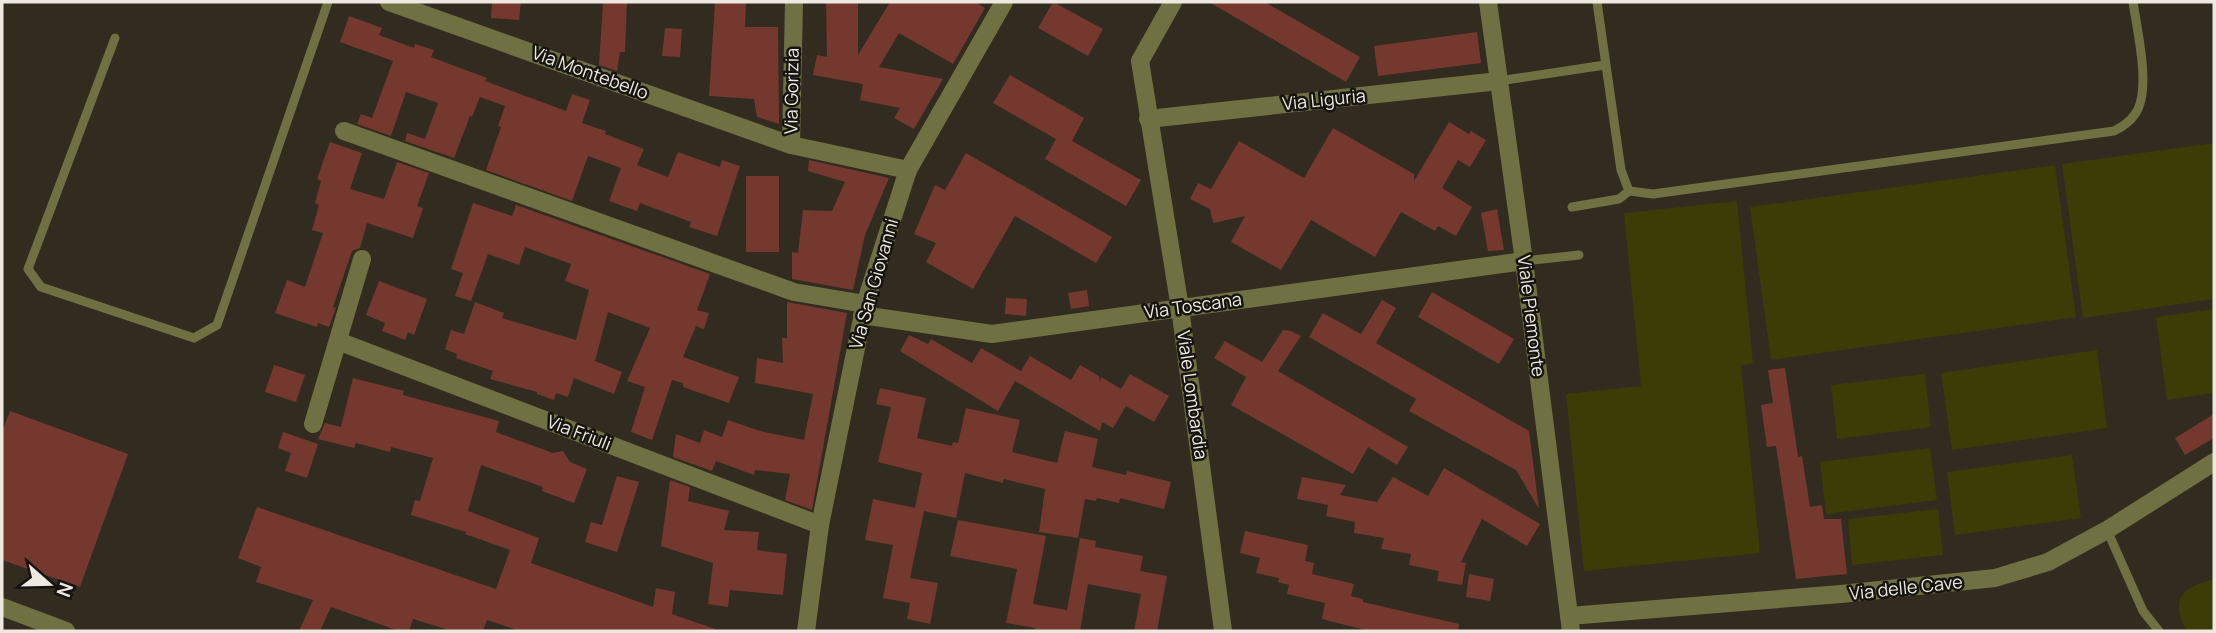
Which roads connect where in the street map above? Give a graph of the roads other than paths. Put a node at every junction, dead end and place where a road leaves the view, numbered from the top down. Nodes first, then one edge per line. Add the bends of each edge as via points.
1 (328, 2) edge
2 (389, 2) edge
3 (794, 2) edge
4 (1004, 2) edge
5 (1172, 2) edge
6 (1488, 2) edge
7 (1597, 2) edge
8 (2133, 2) edge
9 (115, 38) dead end
10 (1605, 65) junction
11 (1499, 81) junction
12 (1148, 120) junction
13 (344, 131) dead end
14 (791, 145) junction
15 (908, 170) junction
16 (1629, 191) junction
17 (1572, 207) dead end
18 (1579, 255) dead end
19 (362, 259) dead end
20 (1524, 261) junction
21 (1180, 308) junction
22 (864, 309) junction
23 (338, 341) junction
24 (313, 424) dead end
25 (2214, 462) edge
26 (820, 525) junction
27 (2107, 530) junction
28 (2, 607) edge
29 (1570, 624) edge
30 (66, 631) edge
31 (806, 631) edge
32 (1223, 631) edge
33 (2159, 631) edge

1 - 9 lane via 217,325 194,338 41,287 28,269
2 - 14 street, Via Montebello
3 - 14 street, Via Gorizia
4 - 15 street, Via San Giovanni
5 - 12 street, Viale Lombardia via 1140,61
6 - 11 street, Viale Piemonte
7 - 10 lane
8 - 16 lane via 2142,100 2132,119 2114,131 1653,194
10 - 11 lane
10 - 16 lane via 1621,170
11 - 12 street, Via Liguria
11 - 20 street, Viale Piemonte
12 - 21 street, Viale Lombardia
13 - 22 street, Via Toscana via 794,292
14 - 15 street, Via Gorizia
15 - 22 street, Via San Giovanni
16 - 17 lane via 1619,199
18 - 20 lane
19 - 23 street
20 - 21 street, Via Toscana
20 - 29 street, Viale Piemonte
21 - 22 street, Via Toscana via 992,334
21 - 32 street, Viale Lombardia
22 - 26 street, Via San Giovanni
23 - 24 street
23 - 26 street, Via Friuli
25 - 27 street, Via delle Cave
26 - 31 street, Via San Giovanni
27 - 29 street, Via delle Cave via 2048,562 1995,578
27 - 33 lane via 2143,611
28 - 30 street

